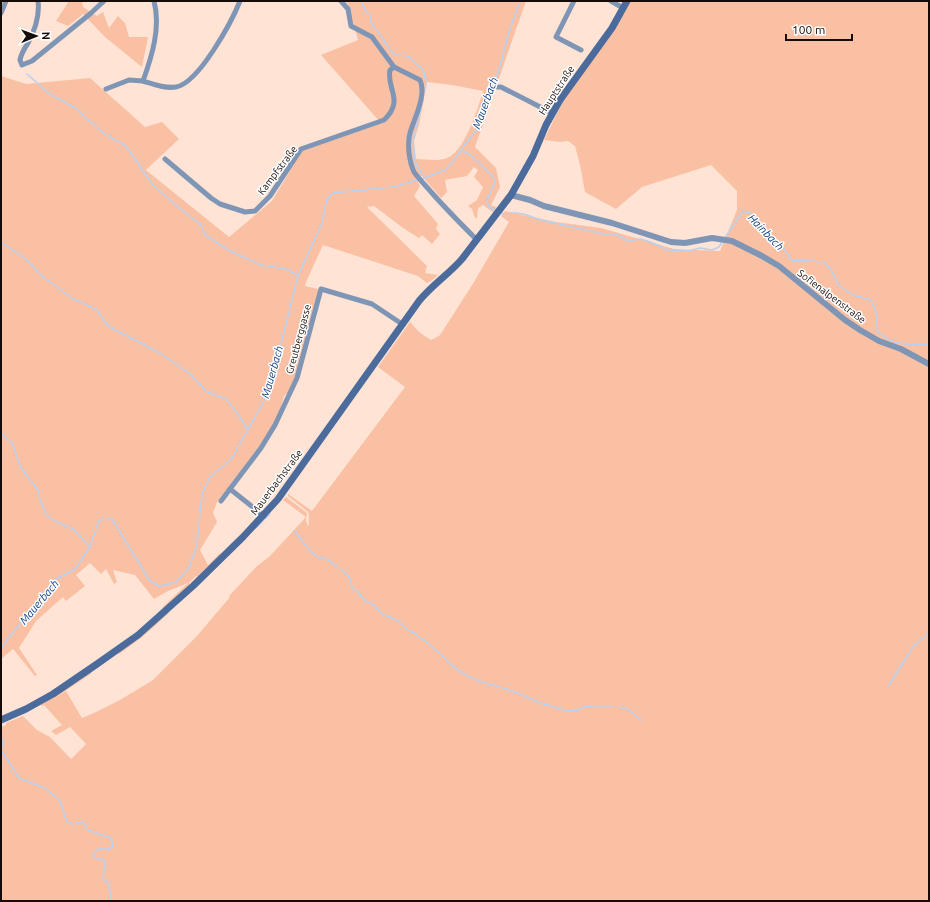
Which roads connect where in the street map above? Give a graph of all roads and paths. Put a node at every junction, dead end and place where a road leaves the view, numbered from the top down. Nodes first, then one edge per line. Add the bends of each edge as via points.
1 (6, 1) edge
2 (38, 1) edge
3 (104, 1) edge
4 (154, 1) edge
5 (240, 1) edge
6 (341, 1) edge
7 (574, 1) edge
8 (611, 1) edge
9 (625, 4) edge
10 (1, 13) edge
11 (581, 50) dead end
12 (394, 67) junction
13 (143, 81) junction
14 (497, 87) dead end
15 (106, 89) dead end
16 (552, 113) junction
17 (166, 159) dead end
18 (511, 195) junction
19 (476, 239) junction
20 (402, 324) junction
21 (929, 364) edge
22 (230, 489) junction
23 (221, 501) dead end
24 (264, 516) junction
25 (1, 720) edge

1 - 10 street
2 - 3 street via 39,12 34,31 21,55 22,65 32,61
4 - 13 street via 157,20 155,36
5 - 13 street via 211,53 184,84 166,87
6 - 12 street via 348,9 351,26 372,37
7 - 11 street via 556,37
8 - 9 street
9 - 16 main road, Hauptstraße via 612,28
12 - 17 street, Kampfstraße via 390,70 389,76 394,104 390,114 384,120 301,149 270,196 255,211 245,212 220,204
12 - 19 street via 420,80 418,108 408,139 412,166 424,185
13 - 15 street via 129,80
14 - 16 street
16 - 18 main road, Hauptstraße via 533,156
18 - 19 main road, Mauerbachstraße
18 - 21 street, Sofienalpenstraße via 671,242 685,243 717,238 741,245 771,261 860,330
19 - 20 main road, Mauerbachstraße via 458,264 426,292
20 - 22 street, Greutberggasse via 372,304 321,289 298,378 275,426
20 - 24 main road, Mauerbachstraße
22 - 23 street, Greutberggasse
22 - 24 street
24 - 25 main road, Mauerbachstraße via 193,586 138,635 53,694

